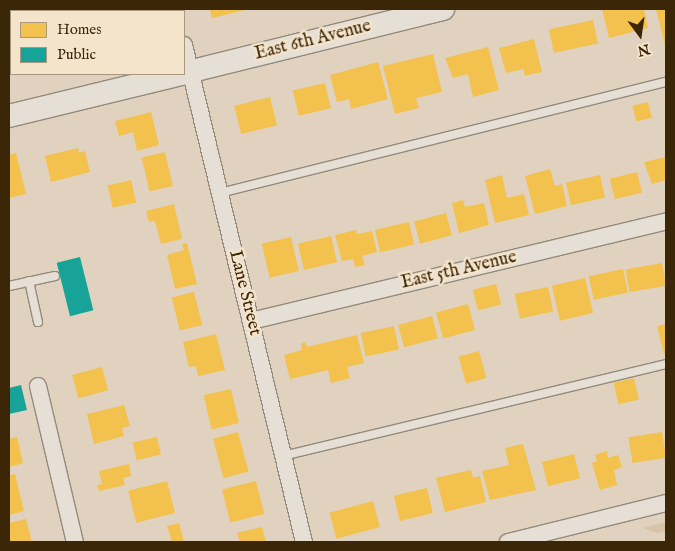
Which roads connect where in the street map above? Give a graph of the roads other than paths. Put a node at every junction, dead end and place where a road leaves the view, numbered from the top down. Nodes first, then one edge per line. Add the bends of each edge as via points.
1 (443, 9) edge
2 (185, 73) edge
3 (177, 75) edge
4 (666, 82) edge
5 (9, 116) edge
6 (220, 194) junction
7 (666, 221) edge
8 (55, 276) dead end
9 (30, 281) junction
10 (9, 286) edge
11 (251, 321) junction
12 (38, 322) dead end
13 (666, 364) edge
14 (38, 386) dead end
15 (283, 456) junction
16 (666, 502) edge
17 (541, 538) edge
18 (75, 542) edge
19 (304, 542) edge
20 (508, 542) edge

1 - 2 street, East 6th Avenue
2 - 6 street, Lane Street
3 - 5 street, East 6th Avenue
4 - 6 lane
6 - 11 street, Lane Street
7 - 11 street, East 5th Avenue
8 - 9 lane
9 - 10 lane
9 - 12 lane
11 - 15 street, Lane Street
13 - 15 lane
14 - 18 street
15 - 19 street, Lane Street
16 - 17 street
17 - 20 street

